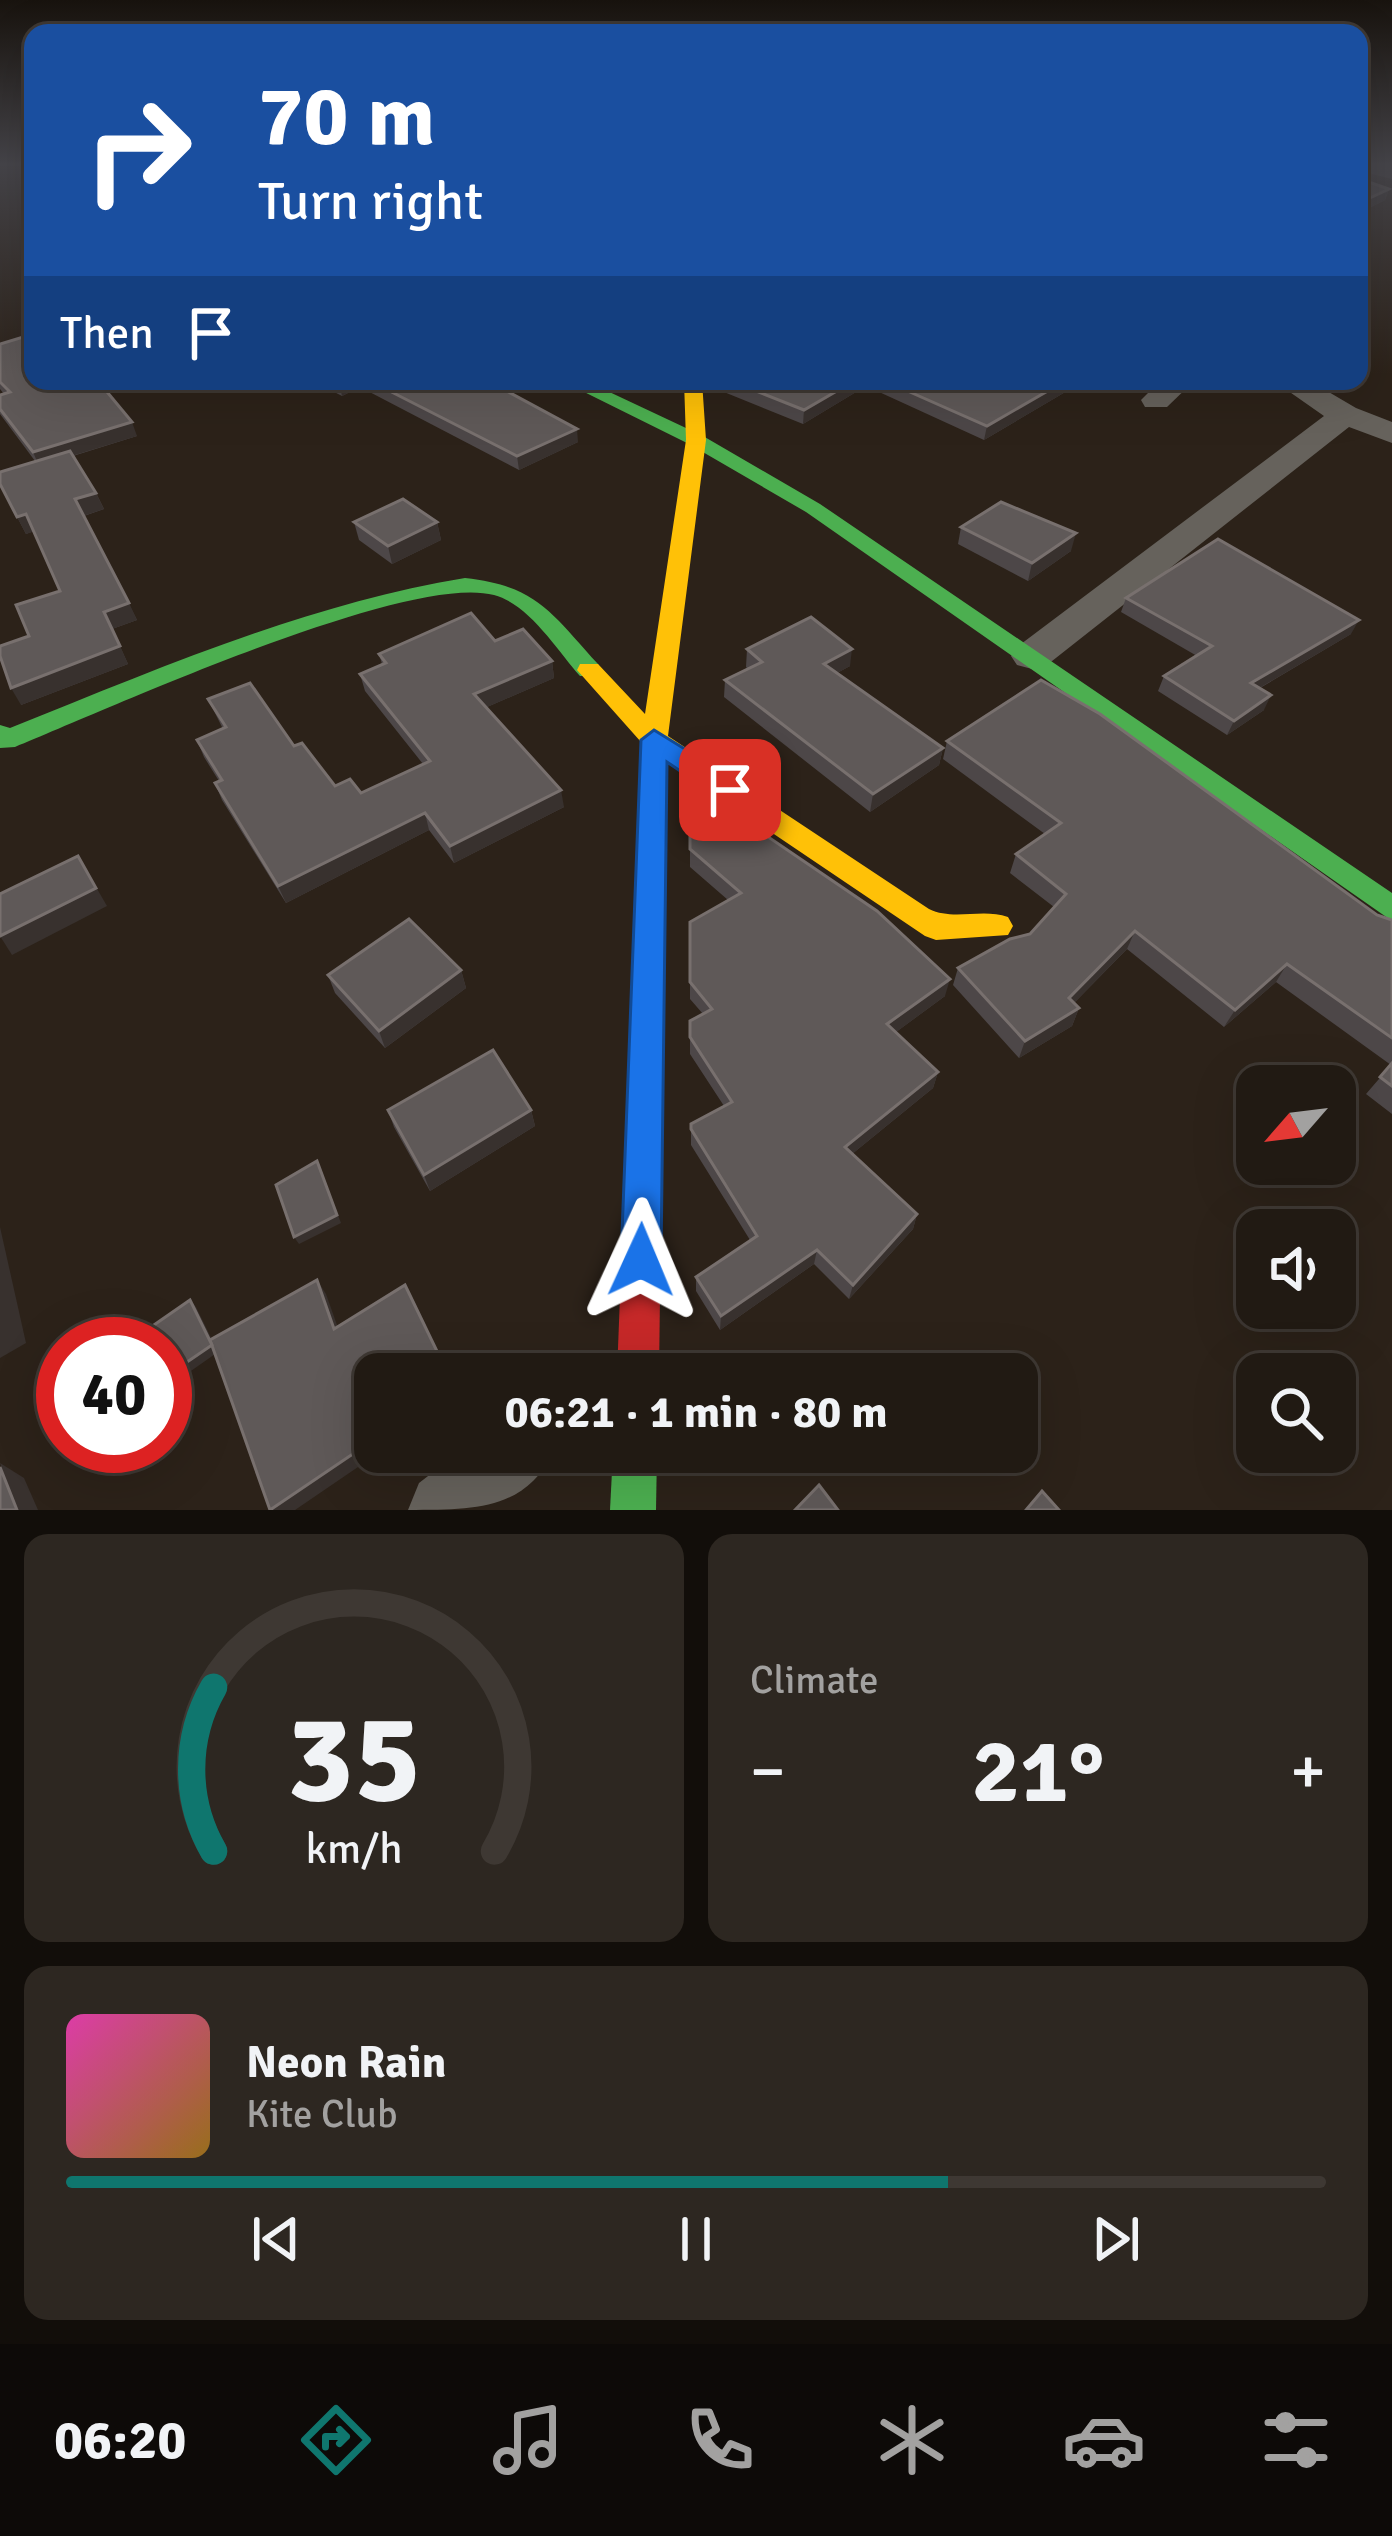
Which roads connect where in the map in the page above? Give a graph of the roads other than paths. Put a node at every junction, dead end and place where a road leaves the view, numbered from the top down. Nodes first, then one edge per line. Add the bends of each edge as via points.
1 (590, 390) edge
2 (694, 390) edge
3 (1304, 390) edge
4 (1345, 415) junction
5 (1392, 433) edge
6 (696, 440) junction
7 (1032, 656) junction
8 (0, 734) edge
9 (654, 740) junction
10 (1392, 909) edge
11 (997, 926) dead end
12 (631, 1353) edge
13 (492, 1473) edge
14 (634, 1473) edge
15 (446, 1510) edge
16 (633, 1510) edge

1 - 6 street
2 - 6 street
3 - 4 street
4 - 5 street
4 - 7 street
6 - 7 street via 813,508
6 - 9 street
7 - 10 street
8 - 9 street via 6,740 366,602 436,585 500,587
9 - 11 street via 918,918 936,927
9 - 12 street
13 - 15 street
14 - 16 street

